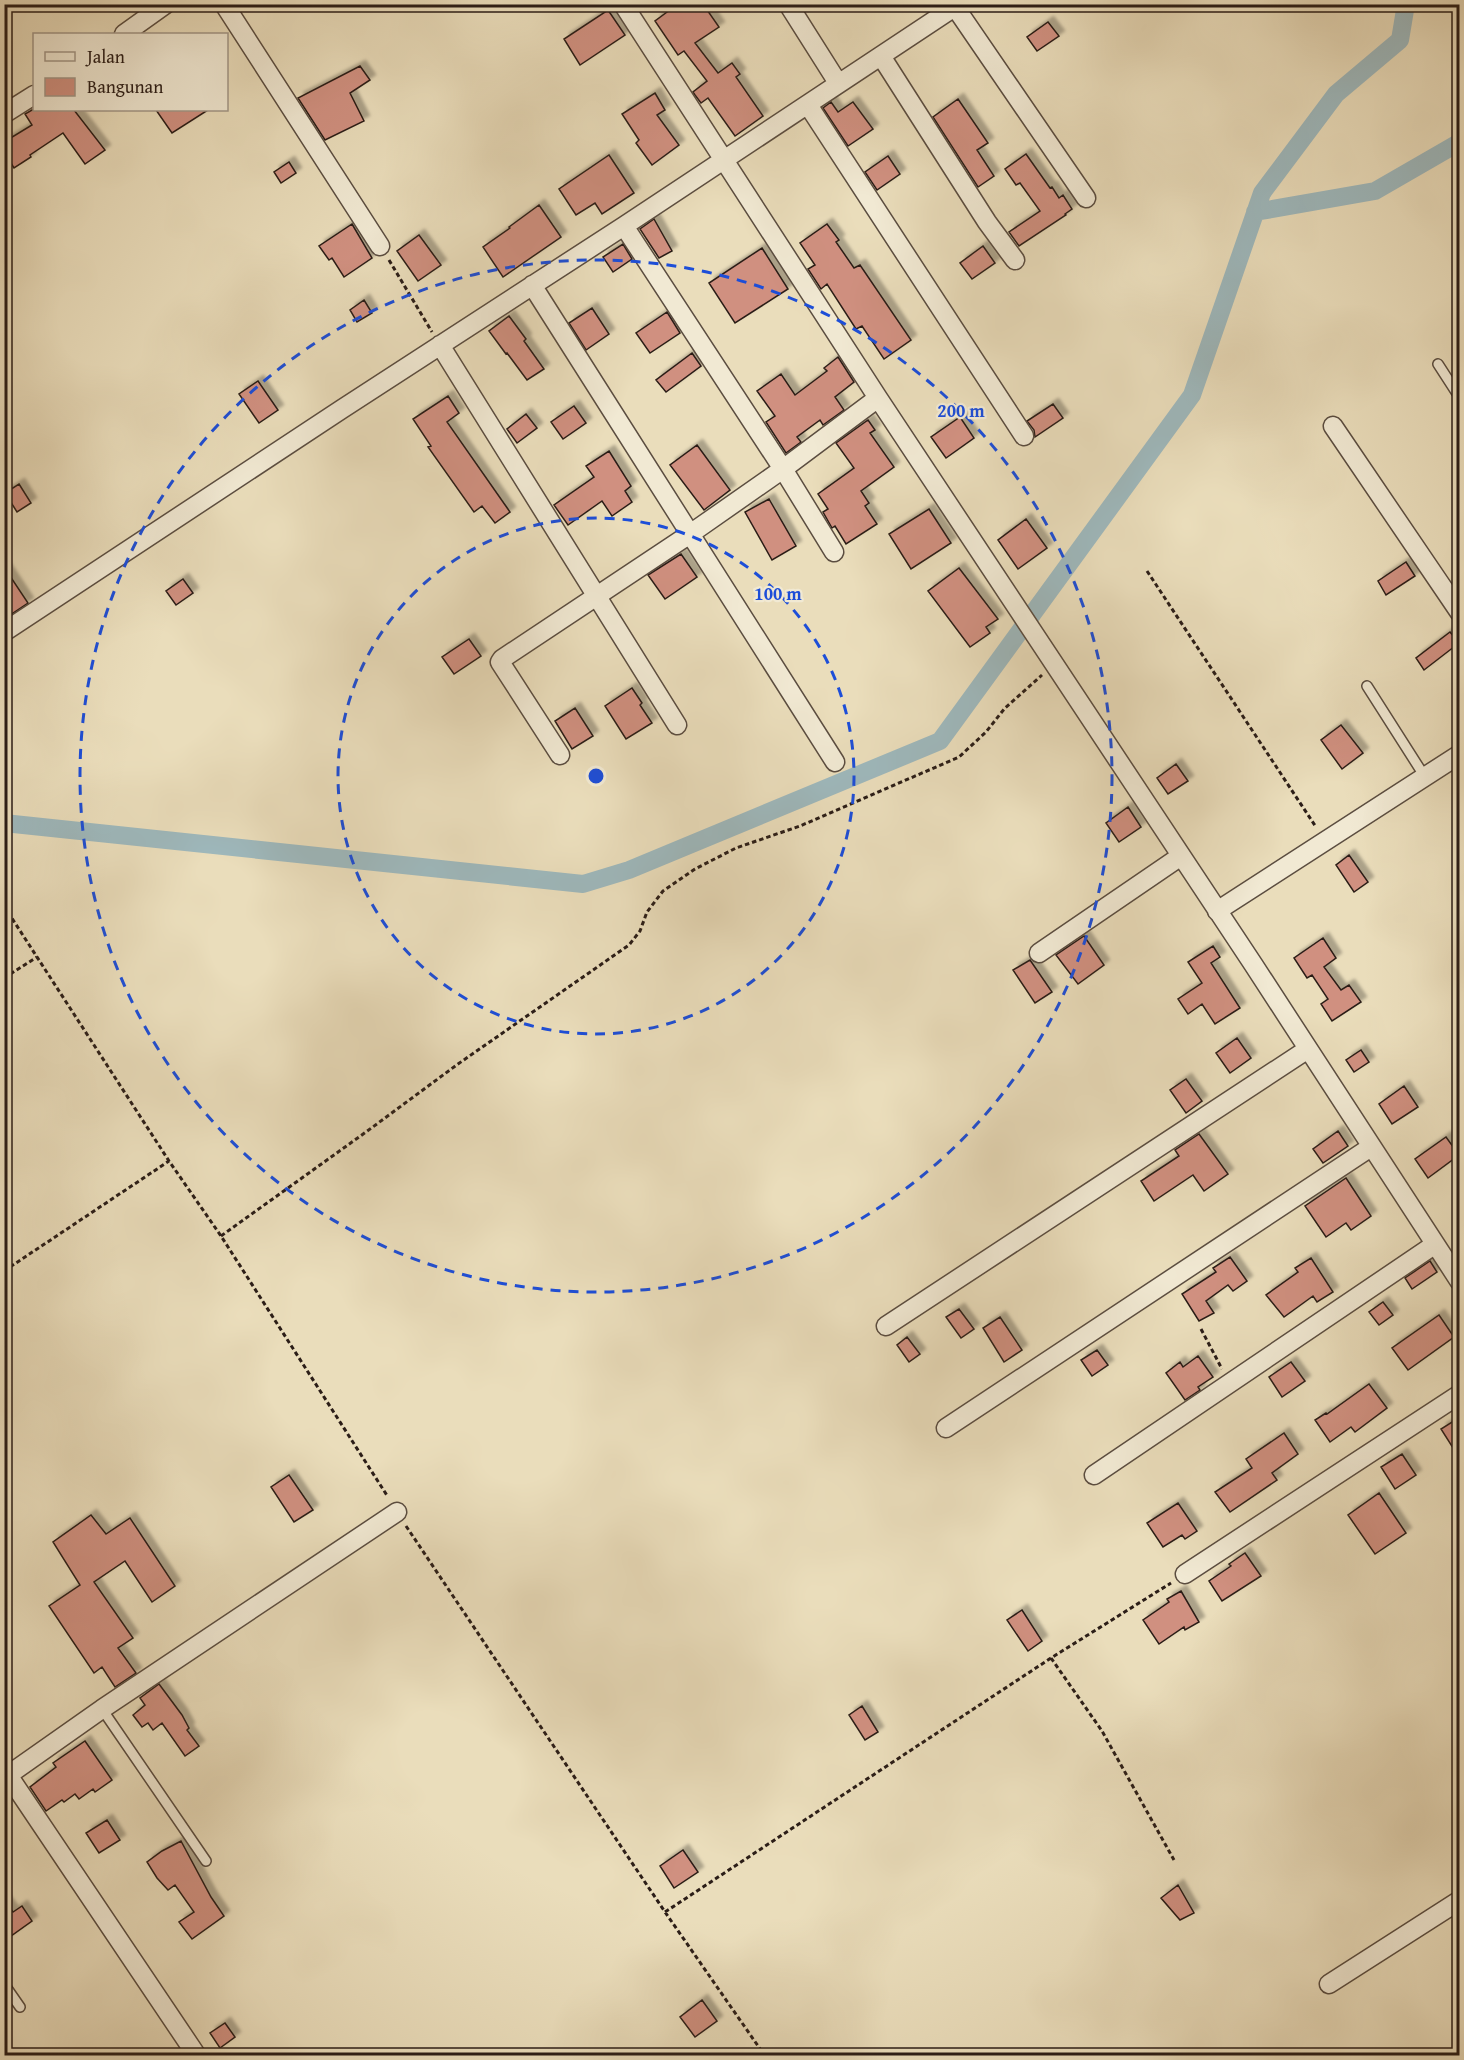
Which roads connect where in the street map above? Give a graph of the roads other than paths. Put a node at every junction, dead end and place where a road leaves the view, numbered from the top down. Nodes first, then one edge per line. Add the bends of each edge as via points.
1 (166, 4) edge
2 (224, 4) edge
3 (623, 4) edge
4 (788, 4) edge
5 (955, 6) edge
6 (125, 33) edge
7 (881, 56) junction
8 (838, 83) junction
9 (33, 96) edge
10 (808, 105) junction
11 (4, 114) edge
12 (723, 159) junction
13 (1086, 198) dead end
14 (624, 226) junction
15 (380, 246) road end
16 (1015, 260) dead end
17 (532, 285) junction
18 (440, 345) junction
19 (1438, 364) dead end
20 (878, 398) junction
21 (1460, 398) edge
22 (1333, 426) dead end
23 (1024, 436) dead end
24 (783, 469) junction
25 (690, 534) junction
26 (834, 552) dead end
27 (597, 597) junction
28 (1460, 613) edge
29 (4, 632) edge
30 (1367, 686) dead end
31 (677, 725) dead end
32 (1460, 754) edge
33 (560, 755) dead end
34 (835, 762) dead end
35 (1425, 777) junction
36 (1180, 856) junction
37 (1217, 911) junction
38 (1039, 953) dead end
39 (1308, 1049) junction
40 (1371, 1147) junction
41 (1434, 1245) junction
42 (1460, 1282) edge
43 (886, 1326) dead end
44 (1460, 1394) edge
45 (946, 1428) dead end
46 (1094, 1475) dead end
47 (397, 1512) dead end
48 (1185, 1574) road end
49 (102, 1709) junction
50 (6, 1776) edge
51 (206, 1861) dead end
52 (1460, 1900) edge
53 (4, 1984) edge
54 (1329, 1984) dead end
55 (20, 2007) dead end
56 (197, 2055) edge

1 - 6 street
2 - 15 street
3 - 12 street
4 - 8 street
5 - 7 street
5 - 13 street
7 - 8 street
7 - 16 street
8 - 10 street
9 - 11 street
10 - 12 street
10 - 23 street
12 - 14 street
12 - 20 street
14 - 17 street
14 - 24 street
17 - 18 street
17 - 25 street
18 - 27 street
18 - 29 street
19 - 21 lane
20 - 24 street
20 - 36 street
22 - 28 street
24 - 25 street
24 - 26 street
25 - 27 street
25 - 34 street
27 - 31 street
27 - 33 street via 523,643 501,662
30 - 35 lane
32 - 35 street
35 - 37 street
36 - 37 street
36 - 38 street
37 - 39 street
39 - 40 street
39 - 43 street
40 - 41 street
40 - 45 street
41 - 42 street
41 - 46 street
44 - 48 street
47 - 49 street
49 - 50 street
49 - 51 lane
50 - 56 street
52 - 54 street
53 - 55 lane

